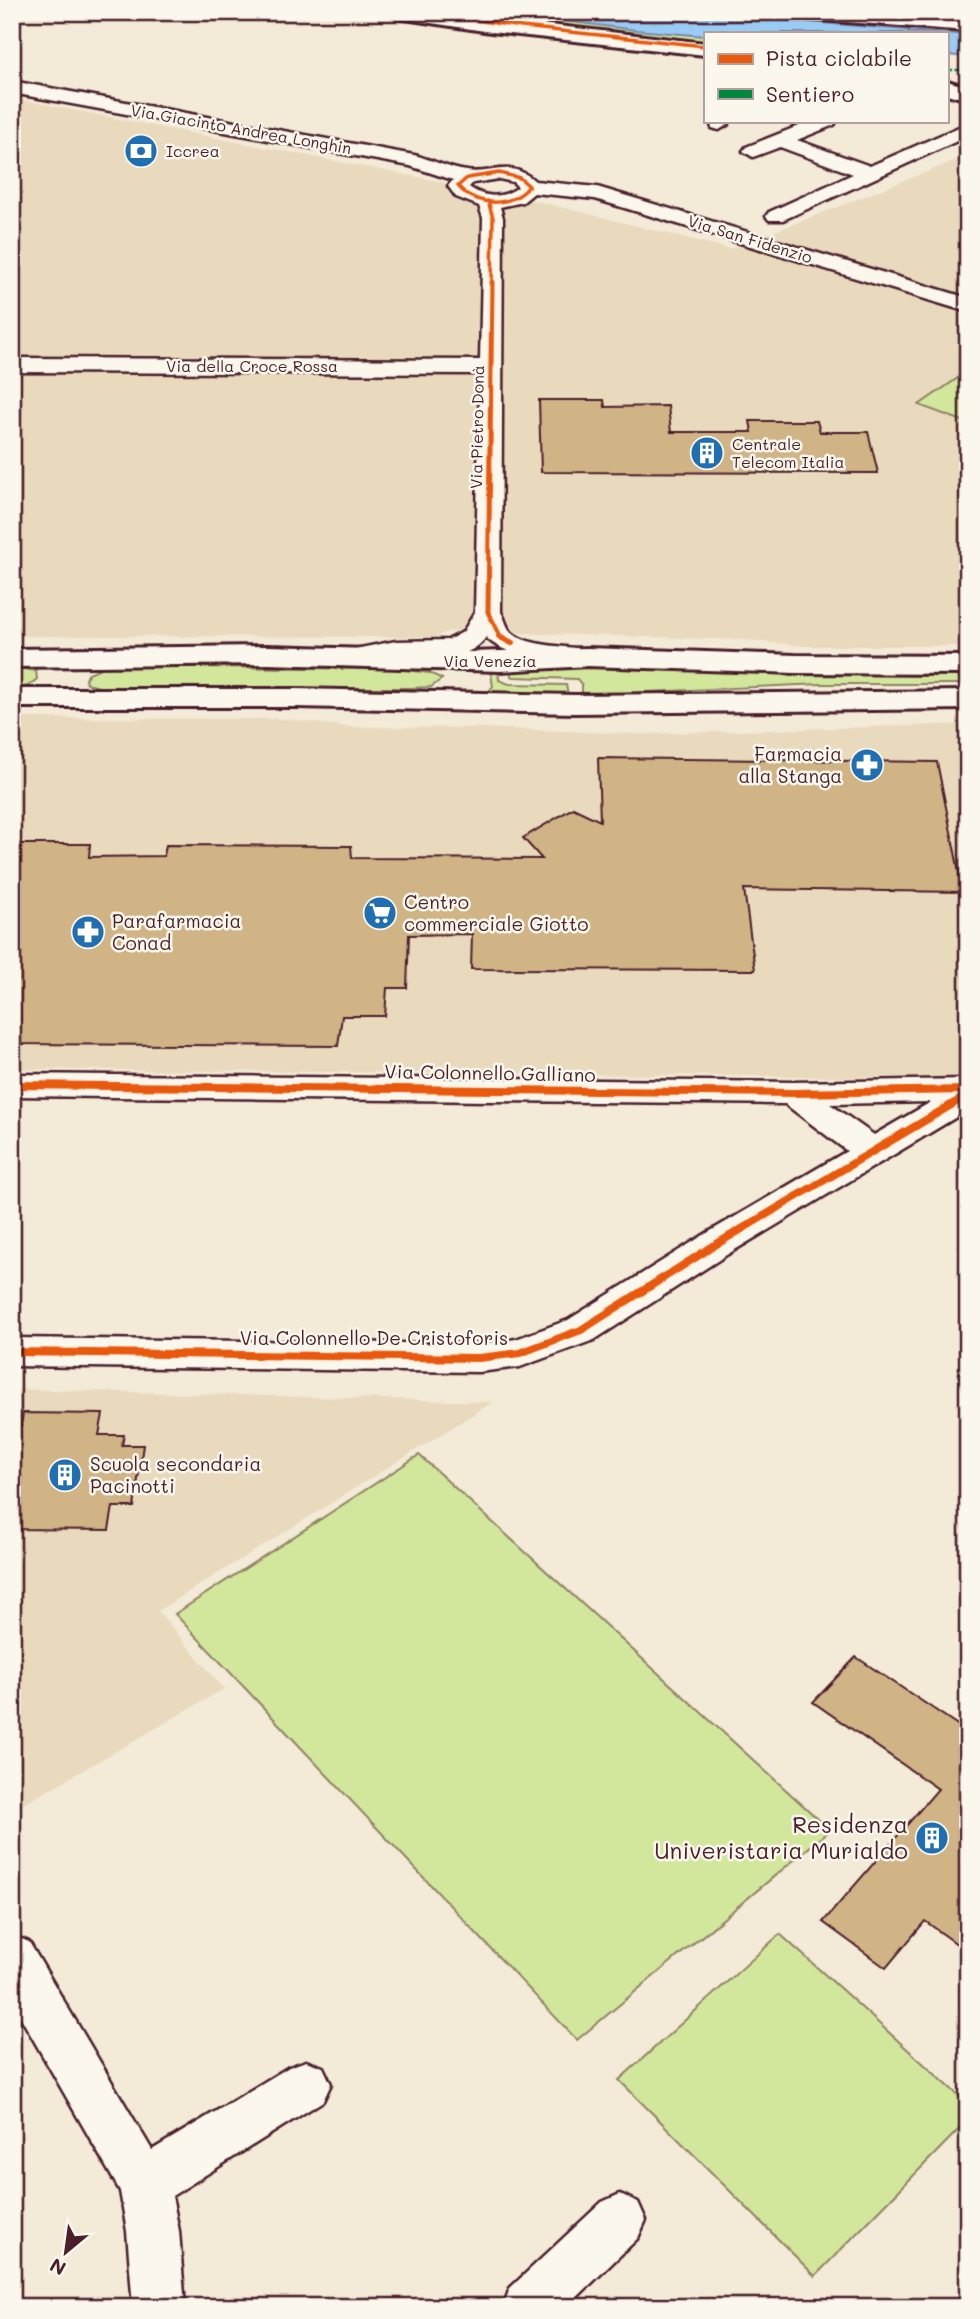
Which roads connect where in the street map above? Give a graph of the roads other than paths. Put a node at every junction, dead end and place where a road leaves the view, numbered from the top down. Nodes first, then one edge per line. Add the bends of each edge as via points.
1 (398, 12) edge
2 (793, 12) edge
3 (968, 25) edge
4 (704, 49) edge
5 (12, 87) edge
6 (948, 87) edge
7 (948, 94) edge
8 (968, 94) edge
9 (824, 122) edge
10 (968, 129) edge
11 (779, 140) junction
12 (753, 151) dead end
13 (870, 173) junction
14 (467, 178) junction
15 (529, 186) junction
16 (488, 201) junction
17 (776, 216) dead end
18 (968, 305) edge
19 (12, 365) edge
20 (492, 367) junction
21 (488, 612) junction
22 (355, 657) junction
23 (588, 657) junction
24 (12, 658) edge
25 (432, 662) junction
26 (968, 665) edge
27 (12, 698) edge
28 (430, 700) junction
29 (968, 701) edge
30 (12, 1085) edge
31 (968, 1092) edge
32 (793, 1093) junction
33 (871, 1151) junction
34 (12, 1352) edge
35 (12, 1957) edge
36 (306, 2084) dead end
37 (144, 2184) junction
38 (620, 2220) dead end
39 (159, 2307) edge
40 (530, 2307) edge

1 - 4 main road
2 - 3 main road
5 - 14 street, Via Giacinto Andrea Longhin via 414,161
6 - 8 main road
7 - 8 street
9 - 11 street
10 - 13 street
11 - 12 street
11 - 13 street
13 - 17 street
14 - 15 street, Via San Fidenzio via 488,173 511,175
14 - 16 street via 458,187 460,191
15 - 16 street via 517,197
15 - 18 street, Via San Fidenzio via 597,193
16 - 20 street, Via Pietro Donà via 493,218
19 - 20 street, Via della Croce Rossa
20 - 21 street, Via Pietro Donà
21 - 22 street via 474,637 451,648 396,649
21 - 23 street via 500,637 512,643
22 - 24 main road, Via Venezia
22 - 25 main road, Via Venezia
23 - 25 main road, Via Venezia
23 - 26 main road, Via Venezia
25 - 28 main road via 468,672 471,683 459,693
27 - 28 main road
28 - 29 main road via 575,704
30 - 32 street, Via Colonnello Galliano
31 - 32 street, Via Colonnello Galliano
31 - 33 street, Via Colonnello De Cristoforis
32 - 33 street
33 - 34 street, Via Colonnello De Cristoforis via 580,1330 520,1353 479,1358
35 - 37 street
36 - 37 street
37 - 39 street
38 - 40 street

